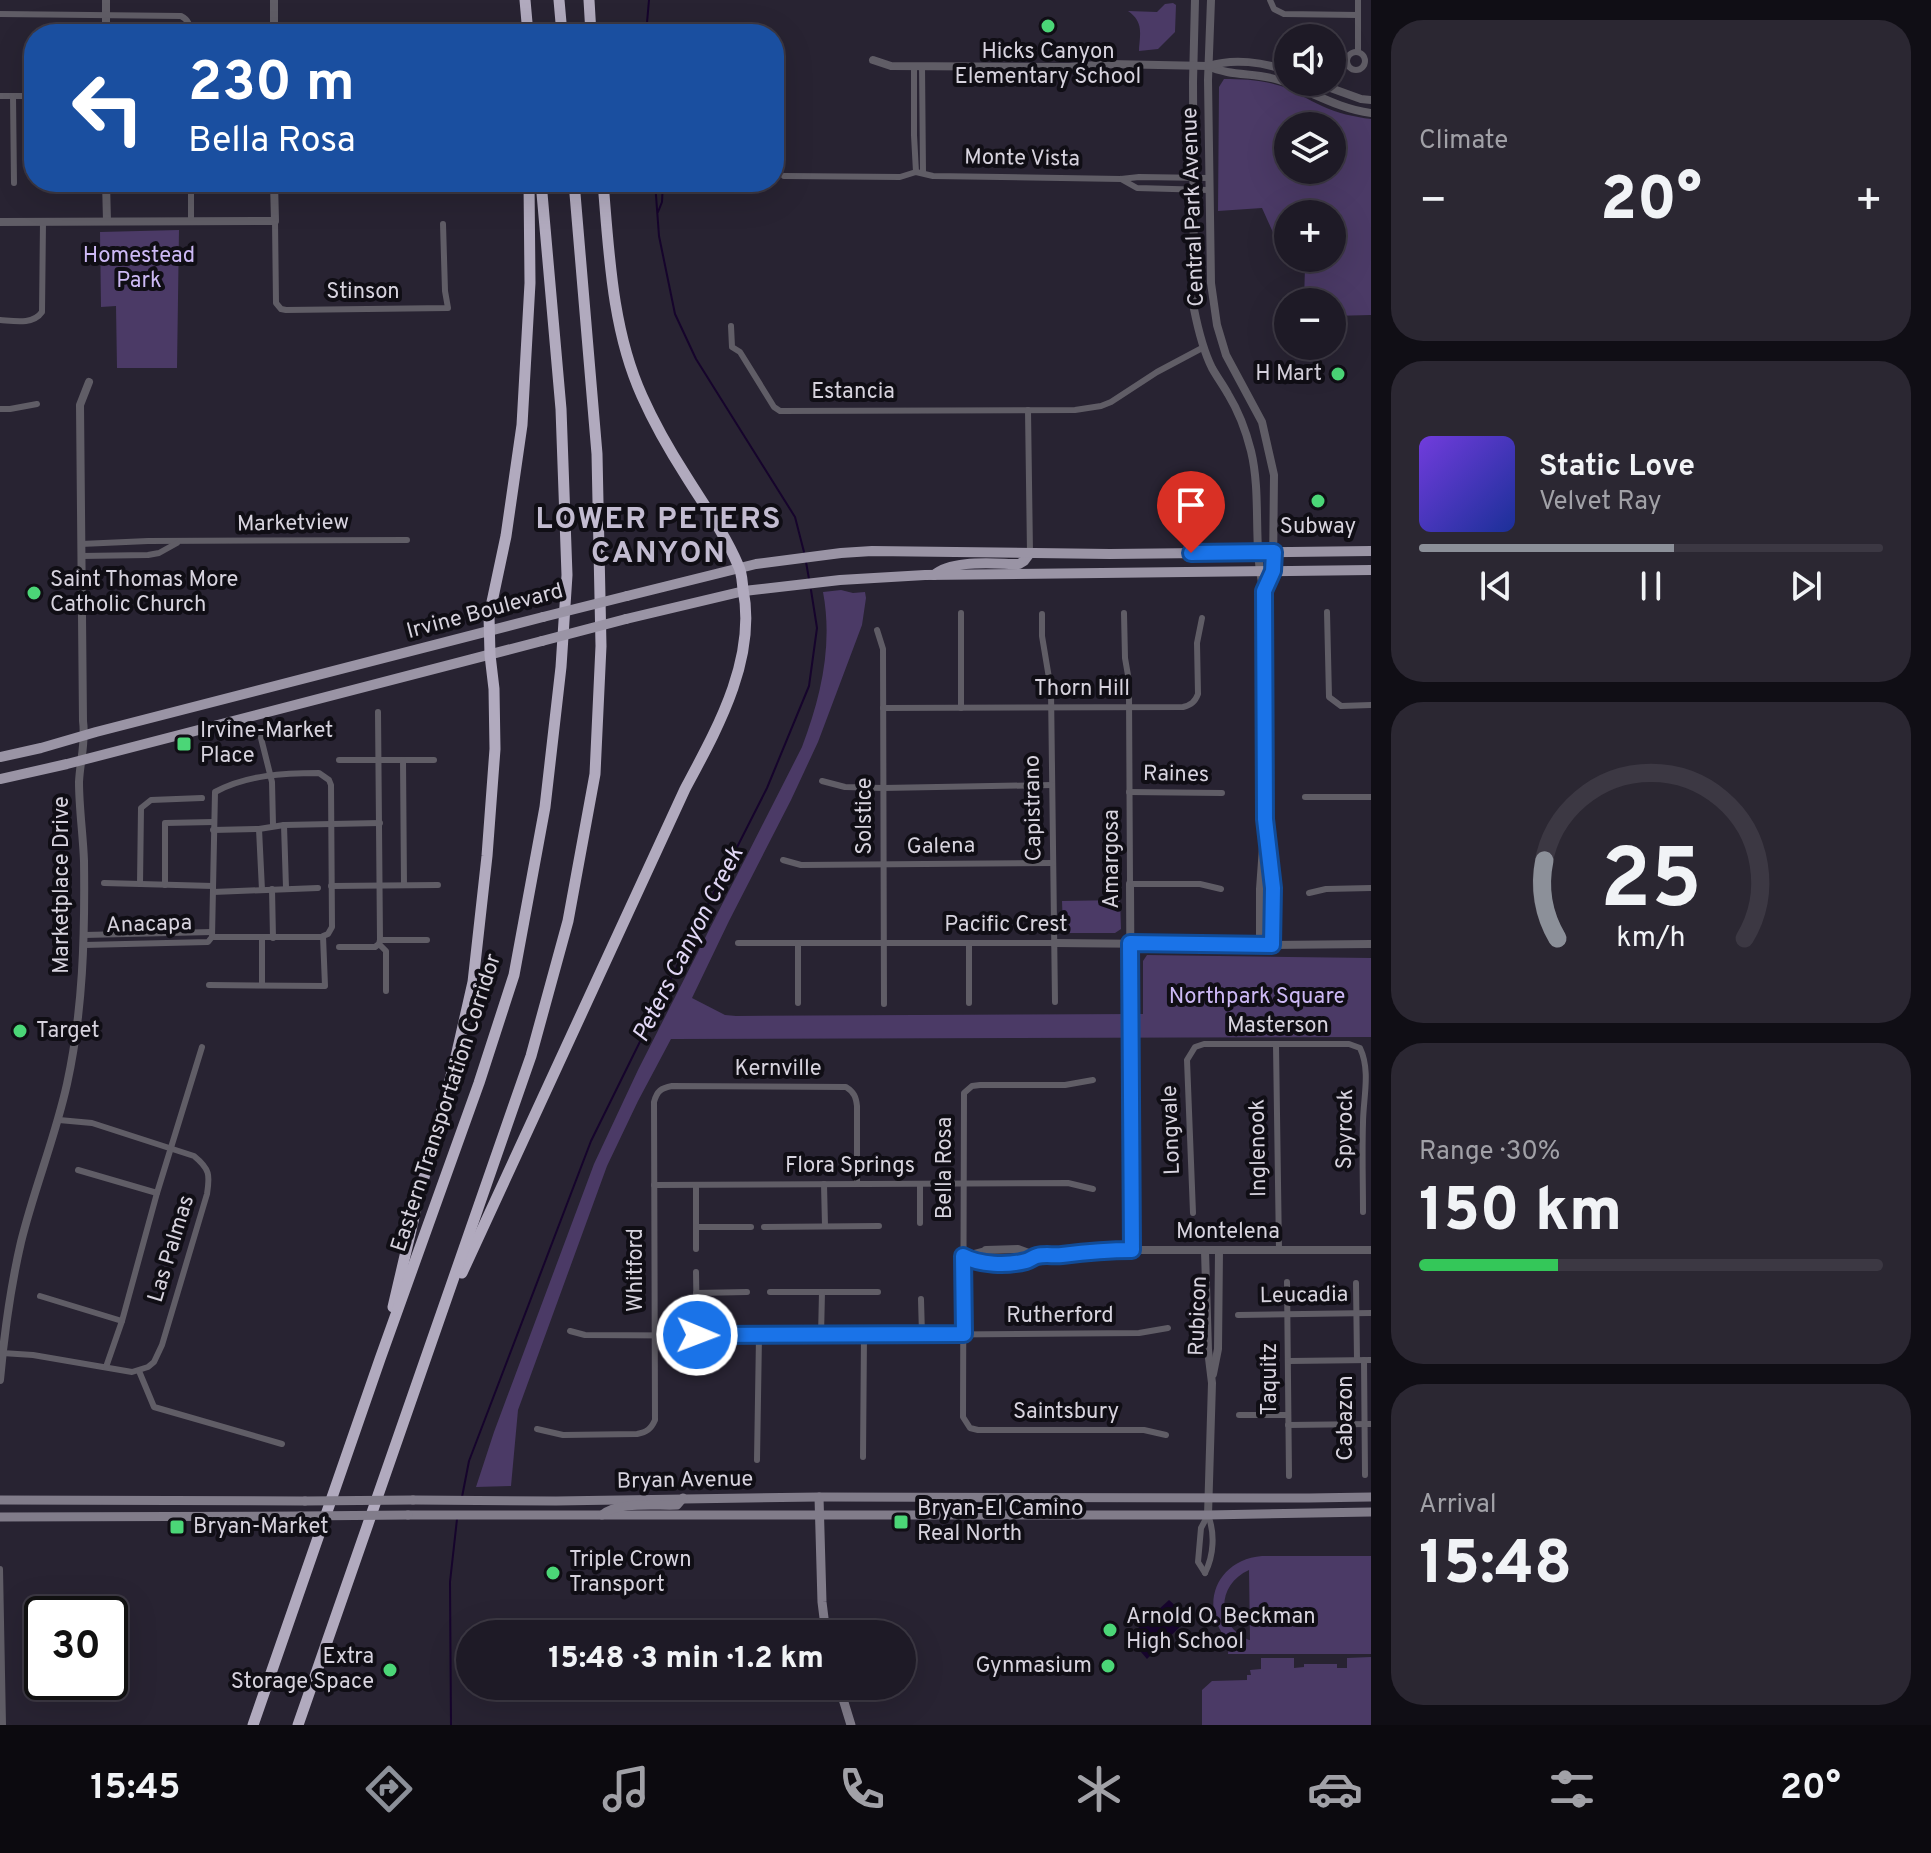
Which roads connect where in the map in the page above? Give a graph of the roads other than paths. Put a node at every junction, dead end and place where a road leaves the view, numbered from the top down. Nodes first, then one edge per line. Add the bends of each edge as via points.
1 (106, 0) edge
2 (274, 0) edge
3 (525, 0) edge
4 (559, 0) edge
5 (589, 0) edge
6 (1195, 0) edge
7 (1211, 0) edge
8 (1270, 0) edge
9 (1358, 0) edge
10 (0, 14) edge
11 (106, 15) junction
12 (1358, 15) junction
13 (106, 24) edge
14 (189, 24) edge
15 (274, 24) edge
16 (527, 24) edge
17 (561, 24) edge
18 (590, 24) edge
19 (1358, 52) dead end
20 (873, 60) dead end
21 (1193, 65) junction
22 (918, 66) junction
23 (1208, 66) junction
24 (1274, 66) edge
25 (1346, 94) edge
26 (0, 96) edge
27 (13, 96) junction
28 (24, 96) edge
29 (1371, 100) edge
30 (1371, 113) edge
31 (920, 172) junction
32 (784, 176) dead end
33 (1194, 178) junction
34 (1208, 178) junction
35 (1121, 179) junction
36 (14, 183) dead end
37 (1193, 190) junction
38 (1208, 190) junction
39 (106, 192) edge
40 (191, 192) edge
41 (274, 192) edge
42 (529, 192) edge
43 (542, 192) edge
44 (575, 192) edge
45 (604, 192) edge
46 (107, 221) junction
47 (191, 221) junction
48 (275, 221) junction
49 (0, 222) edge
50 (43, 222) junction
51 (443, 224) dead end
52 (0, 320) edge
53 (731, 326) dead end
54 (1204, 347) junction
55 (89, 382) dead end
56 (37, 404) dead end
57 (0, 409) edge
58 (1028, 410) junction
59 (407, 540) dead end
60 (180, 542) junction
61 (81, 544) junction
62 (1371, 551) edge
63 (1258, 552) junction
64 (1274, 552) junction
65 (1030, 553) junction
66 (81, 556) junction
67 (740, 568) junction
68 (1371, 570) edge
69 (1273, 571) junction
70 (1258, 572) junction
71 (934, 575) junction
72 (744, 591) junction
73 (1264, 591) junction
74 (1327, 612) dead end
75 (961, 613) dead end
76 (1124, 613) dead end
77 (1042, 614) dead end
78 (1202, 618) dead end
79 (489, 630) junction
80 (877, 630) dead end
81 (490, 655) junction
82 (1371, 705) edge
83 (1129, 707) junction
84 (883, 708) junction
85 (961, 708) junction
86 (1051, 708) junction
87 (378, 712) dead end
88 (260, 734) dead end
89 (85, 735) junction
90 (0, 757) edge
91 (81, 760) junction
92 (339, 760) dead end
93 (379, 760) junction
94 (403, 760) junction
95 (434, 760) dead end
96 (270, 776) junction
97 (0, 779) edge
98 (822, 781) dead end
99 (1052, 785) junction
100 (883, 788) junction
101 (1129, 792) junction
102 (1222, 793) dead end
103 (1305, 797) dead end
104 (1371, 797) edge
105 (202, 798) dead end
106 (1265, 819) junction
107 (331, 823) junction
108 (380, 823) junction
109 (273, 825) junction
110 (284, 825) junction
111 (213, 826) junction
112 (259, 829) junction
113 (783, 860) dead end
114 (1053, 863) junction
115 (883, 865) junction
116 (104, 883) dead end
117 (140, 884) junction
118 (1130, 884) junction
119 (165, 885) junction
120 (404, 885) junction
121 (438, 885) dead end
122 (331, 886) junction
123 (379, 886) junction
124 (286, 888) junction
125 (318, 888) dead end
126 (1371, 888) edge
127 (213, 889) junction
128 (272, 889) junction
129 (1221, 889) dead end
130 (262, 890) junction
131 (1309, 893) dead end
132 (84, 935) junction
133 (211, 937) junction
134 (323, 937) junction
135 (262, 938) junction
136 (273, 938) junction
137 (427, 940) dead end
138 (380, 942) junction
139 (738, 943) dead end
140 (1054, 943) junction
141 (1130, 943) junction
142 (798, 944) junction
143 (884, 944) junction
144 (969, 944) junction
145 (1371, 944) edge
146 (84, 945) junction
147 (1260, 945) junction
148 (1272, 945) junction
149 (339, 947) dead end
150 (209, 985) dead end
151 (262, 985) junction
152 (386, 991) dead end
153 (1055, 1002) dead end
154 (798, 1003) dead end
155 (969, 1003) dead end
156 (884, 1004) dead end
157 (1276, 1045) junction
158 (202, 1047) dead end
159 (1195, 1047) joint
160 (1360, 1048) joint
161 (1093, 1080) dead end
162 (658, 1091) joint
163 (59, 1120) junction
164 (171, 1148) junction
165 (78, 1170) dead end
166 (824, 1184) junction
167 (857, 1184) junction
168 (920, 1184) junction
169 (963, 1184) junction
170 (654, 1185) junction
171 (696, 1185) junction
172 (1093, 1189) dead end
173 (157, 1193) junction
174 (1363, 1212) dead end
175 (1193, 1213) dead end
176 (920, 1223) dead end
177 (825, 1226) junction
178 (879, 1226) dead end
179 (696, 1227) junction
180 (751, 1227) dead end
181 (764, 1227) dead end
182 (696, 1249) dead end
183 (999, 1249) junction
184 (986, 1250) joint
185 (1132, 1250) junction
186 (1371, 1250) edge
187 (1205, 1251) junction
188 (1219, 1251) junction
189 (1279, 1251) junction
190 (963, 1256) junction
191 (1037, 1256) junction
192 (986, 1263) joint
193 (998, 1263) junction
194 (696, 1272) dead end
195 (1287, 1282) dead end
196 (1356, 1283) dead end
197 (747, 1292) dead end
198 (770, 1292) dead end
199 (822, 1292) junction
200 (878, 1292) dead end
201 (696, 1293) junction
202 (40, 1296) dead end
203 (447, 1298) junction
204 (921, 1299) dead end
205 (1371, 1313) edge
206 (1288, 1314) junction
207 (1356, 1314) junction
208 (1238, 1315) dead end
209 (122, 1321) junction
210 (1168, 1328) dead end
211 (570, 1331) dead end
212 (964, 1334) junction
213 (654, 1335) junction
214 (697, 1335) junction
215 (864, 1335) junction
216 (922, 1335) junction
217 (759, 1336) junction
218 (821, 1336) junction
219 (2, 1353) junction
220 (380, 1359) junction
221 (1364, 1360) edge
222 (1289, 1361) junction
223 (106, 1367) junction
224 (139, 1371) junction
225 (0, 1380) edge
226 (1212, 1383) junction
227 (1239, 1415) dead end
228 (1288, 1415) junction
229 (966, 1424) joint
230 (1368, 1424) edge
231 (1288, 1425) junction
232 (537, 1429) dead end
233 (1166, 1435) dead end
234 (282, 1444) dead end
235 (863, 1457) dead end
236 (757, 1460) dead end
237 (1365, 1475) dead end
238 (1289, 1476) dead end
239 (819, 1497) junction
240 (1371, 1497) edge
241 (683, 1498) junction
242 (1210, 1498) junction
243 (0, 1500) edge
244 (1371, 1512) edge
245 (819, 1514) junction
246 (602, 1515) junction
247 (1208, 1515) junction
248 (0, 1517) edge
249 (0, 1569) edge
250 (824, 1620) edge
251 (843, 1700) edge
252 (3, 1725) edge
253 (253, 1725) edge
254 (298, 1725) edge
255 (851, 1725) edge

1 - 11 street
2 - 15 street
3 - 16 highway
4 - 17 highway
5 - 18 highway
6 - 21 street, Central Park Avenue
7 - 23 street, Central Park Avenue
8 - 12 street via 1284,14
9 - 12 street
10 - 11 street
11 - 13 street
11 - 14 street via 175,15
12 - 19 street
20 - 22 street
21 - 22 street
21 - 23 street
21 - 33 street, Central Park Avenue
22 - 31 street
23 - 24 street via 1222,61
23 - 30 street via 1280,79 1323,100
23 - 34 street, Central Park Avenue
25 - 29 street
26 - 27 street
27 - 28 street
27 - 36 street
31 - 32 street, Monte Vista via 900,177
31 - 35 street, Monte Vista
33 - 34 street, Monte Vista
33 - 35 street, Monte Vista
33 - 37 street, Central Park Avenue
34 - 38 street, Central Park Avenue
35 - 37 street, Monte Vista via 1137,188
37 - 38 street, Monte Vista
37 - 54 street, Central Park Avenue via 1194,309
38 - 64 street, Central Park Avenue via 1217,325 1226,355 1262,422 1274,475
39 - 46 street
40 - 47 street
41 - 48 street
42 - 79 highway via 522,425
43 - 220 highway, Eastern Transportation Corridor via 561,409 567,575 545,807 514,975
44 - 203 highway via 597,454 601,646 595,774 568,921 531,1056
45 - 67 highway via 620,330 641,395
46 - 47 street
46 - 50 street
47 - 48 street
48 - 51 street, Stinson via 276,303 286,310 448,308
49 - 50 street
50 - 52 street via 42,312 33,320
53 - 58 street, Estancia via 732,347 780,411
54 - 58 street, Estancia via 1101,406
54 - 63 street, Central Park Avenue via 1251,450
55 - 61 street, Marketplace Drive via 80,405
56 - 57 street
58 - 65 street
59 - 60 street, Marketview
60 - 61 street, Marketview
60 - 66 street, Marketview via 148,555
61 - 66 street, Marketplace Drive
62 - 64 main road, Irvine Boulevard
63 - 64 main road, Irvine Boulevard
63 - 65 main road, Irvine Boulevard
63 - 70 street, Central Park Avenue
64 - 69 street, Central Park Avenue
65 - 67 main road, Irvine Boulevard via 872,551
65 - 71 main road via 1019,564 952,565
66 - 89 street, Marketplace Drive
67 - 72 highway
67 - 79 main road, Irvine Boulevard, bridge
68 - 69 main road, Irvine Boulevard
69 - 70 main road, Irvine Boulevard
69 - 73 street, Central Park Avenue
70 - 71 main road, Irvine Boulevard
70 - 73 street, Central Park Avenue
71 - 72 main road, Irvine Boulevard
72 - 81 main road, Irvine Boulevard, bridge
72 - 203 highway via 742,652 721,720
73 - 106 street, Central Park Avenue
74 - 82 street via 1329,697 1341,706
75 - 85 street
76 - 83 street, Amargosa
77 - 86 street, Capistrano
78 - 83 street, Thorn Hill via 1195,701 1183,707
79 - 81 highway
79 - 89 main road, Irvine Boulevard
80 - 84 street, Solstice via 883,649
81 - 91 main road, Irvine Boulevard
81 - 220 highway via 495,749 473,982
83 - 86 street, Thorn Hill
83 - 101 street, Amargosa
84 - 85 street, Thorn Hill
84 - 100 street, Solstice
85 - 86 street, Thorn Hill
86 - 99 street, Capistrano
87 - 93 street
88 - 96 street
89 - 90 main road, Irvine Boulevard
89 - 91 street, Marketplace Drive
91 - 97 main road, Irvine Boulevard
91 - 132 street, Marketplace Drive
92 - 93 street
93 - 94 street
93 - 108 street
94 - 95 street
94 - 120 street
96 - 107 street, Anacapa via 325,775 331,785
96 - 109 street
96 - 111 street, Anacapa via 215,792
98 - 100 street
99 - 100 street
99 - 114 street, Capistrano
100 - 115 street, Solstice
101 - 102 street, Raines
101 - 118 street, Amargosa
103 - 104 street
105 - 117 street, Anacapa via 151,800 141,808
106 - 147 street, Central Park Avenue
106 - 148 street, Central Park Avenue via 1273,888
107 - 108 street, Anacapa
107 - 110 street, Anacapa
107 - 122 street, Anacapa
108 - 123 street
109 - 110 street, Anacapa
109 - 112 street, Anacapa
110 - 124 street
111 - 112 street, Anacapa
111 - 119 street, Anacapa via 165,823
111 - 127 street, Anacapa
112 - 130 street
113 - 115 street, Galena via 801,865
114 - 115 street, Galena
114 - 140 street, Capistrano
115 - 143 street, Solstice
116 - 117 street, Anacapa
117 - 119 street, Anacapa
118 - 129 street
118 - 141 street, Amargosa
119 - 127 street, Anacapa
120 - 121 street
120 - 123 street
122 - 123 street
122 - 134 street, Anacapa via 332,927
123 - 138 street
124 - 125 street, Anacapa
124 - 128 street, Anacapa
126 - 131 street
127 - 130 street, Anacapa
127 - 133 street, Anacapa
128 - 130 street, Anacapa
128 - 136 street
132 - 133 street, Anacapa
132 - 146 street, Marketplace Drive
133 - 135 street, Anacapa
133 - 146 street, Anacapa
134 - 136 street, Anacapa
134 - 151 street, Anacapa via 325,986
135 - 136 street, Anacapa
135 - 151 street
137 - 138 street
138 - 149 street via 375,947
138 - 152 street via 386,951
139 - 142 street, Pacific Crest
140 - 141 street, Pacific Crest
140 - 144 street, Pacific Crest
140 - 153 street, Capistrano
141 - 147 street, Pacific Crest
141 - 185 street, Amargosa
142 - 143 street, Pacific Crest
142 - 154 street
143 - 144 street, Pacific Crest
143 - 156 street, Solstice
144 - 155 street
145 - 148 street, Pacific Crest
146 - 163 street, Marketplace Drive via 74,1048
147 - 148 street, Pacific Crest
150 - 151 street, Anacapa
157 - 159 street, Masterson
157 - 160 street, Masterson
157 - 189 street, Inglenook
158 - 164 street, Las Palmas
159 - 175 street, Longvale via 1187,1060
160 - 174 street, Spyrock via 1365,1064
161 - 169 street, Bella Rosa via 967,1089 962,1099
162 - 167 street, Kernville via 672,1086 846,1087 857,1106
162 - 170 street, Whitford
163 - 164 street, Las Palmas via 92,1123
163 - 219 street, Marketplace Drive via 21,1243
164 - 173 street, Las Palmas
164 - 224 street, Las Palmas via 194,1156 210,1175 162,1345 154,1362
165 - 173 street, Las Palmas
166 - 167 street, Flora Springs
166 - 171 street, Flora Springs
166 - 177 street
167 - 168 street, Flora Springs
168 - 169 street, Flora Springs
168 - 176 street
169 - 172 street, Flora Springs via 1068,1183
169 - 190 street, Bella Rosa
170 - 171 street, Flora Springs
170 - 213 street, Whitford
171 - 179 street
173 - 209 street, Las Palmas
177 - 178 street
177 - 181 street
179 - 180 street
179 - 182 street
183 - 184 street, Montelena
183 - 191 street, Montelena
183 - 193 street
184 - 190 street, Montelena
185 - 187 street, Montelena
185 - 191 street, Montelena
186 - 189 street, Montelena
187 - 188 street, Montelena
187 - 226 street, Rubicon
188 - 189 street, Montelena
188 - 226 street, Rubicon via 1218,1349
190 - 192 street, Montelena
190 - 212 street, Bella Rosa
191 - 193 street, Montelena
192 - 193 street, Montelena
194 - 201 street
195 - 206 street, Taquitz
196 - 207 street, Cabazon
197 - 201 street
198 - 199 street
199 - 200 street
199 - 218 street
201 - 214 street
202 - 209 street, Las Palmas
203 - 254 highway
204 - 216 street
205 - 207 street, Leucadia
206 - 207 street, Leucadia
206 - 208 street, Leucadia
206 - 222 street, Taquitz
207 - 221 street, Cabazon
209 - 223 street, Las Palmas
210 - 212 street, Rutherford via 1139,1333
211 - 213 street, Rutherford
212 - 216 street, Rutherford
212 - 229 street, Bella Rosa
213 - 214 street, Rutherford
213 - 232 street, Whitford via 651,1429 578,1435
214 - 217 street, Rutherford
215 - 216 street, Rutherford
215 - 218 street, Rutherford
215 - 235 street
217 - 218 street, Rutherford
217 - 236 street
219 - 223 street
219 - 225 street, Marketplace Drive
220 - 253 highway, Eastern Transportation Corridor
221 - 222 street
221 - 230 street, Cabazon
222 - 228 street, Taquitz
223 - 224 street
224 - 234 street via 154,1407
226 - 242 street, Rubicon
227 - 228 street
228 - 231 street, Taquitz
229 - 233 street, Saintsbury via 978,1430 1144,1430
230 - 231 street
230 - 237 street, Cabazon
231 - 238 street, Taquitz
239 - 241 main road, Bryan Avenue
239 - 242 main road, Bryan Avenue
239 - 245 main road
240 - 242 main road, Bryan Avenue
241 - 243 main road, Bryan Avenue, bridge
241 - 246 main road via 677,1505 618,1506
242 - 247 street, Rubicon
244 - 247 main road, Bryan Avenue
245 - 246 main road, Bryan Avenue
245 - 247 main road, Bryan Avenue
245 - 250 main road
246 - 248 main road, Bryan Avenue, bridge
247 - 247 street via 1201,1528 1198,1562 1205,1573 1213,1527
249 - 252 street
251 - 255 main road

